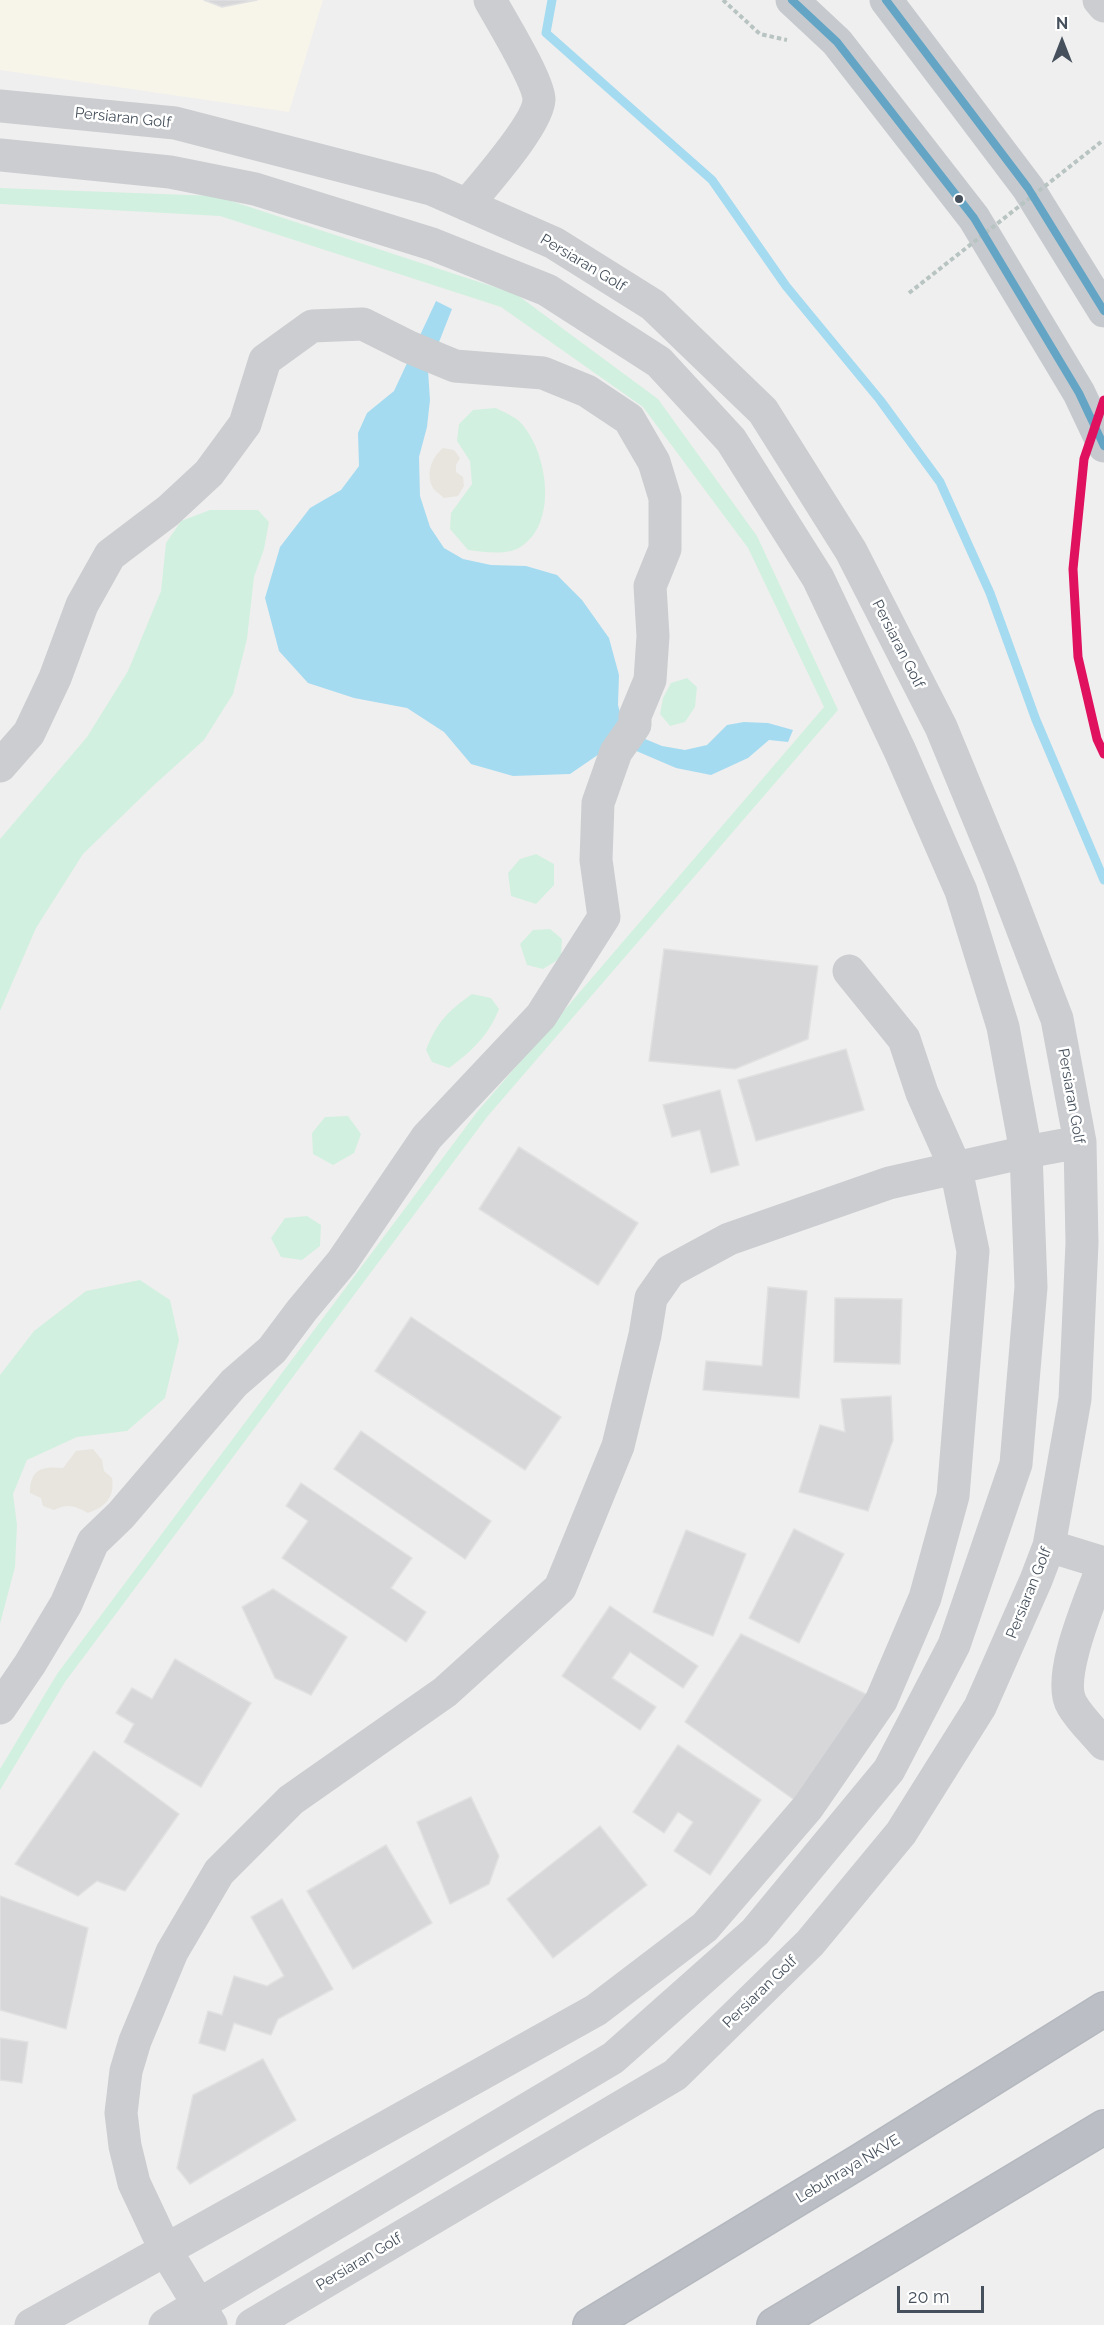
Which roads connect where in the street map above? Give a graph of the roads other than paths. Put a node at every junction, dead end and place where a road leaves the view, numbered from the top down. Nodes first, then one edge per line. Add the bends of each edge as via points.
1 (490, 0) edge
2 (792, 0) edge
3 (886, 0) edge
4 (1099, 0) edge
5 (1104, 6) edge
6 (0, 106) edge
7 (0, 155) edge
8 (405, 182) junction
9 (467, 205) junction
10 (384, 229) junction
11 (1104, 311) edge
12 (1104, 447) edge
13 (0, 766) edge
14 (849, 971) dead end
15 (1080, 1142) junction
16 (1026, 1152) junction
17 (956, 1169) junction
18 (1049, 1546) junction
19 (1104, 1563) edge
20 (0, 1708) edge
21 (1104, 1744) edge
22 (1104, 2009) edge
23 (1104, 2127) edge
24 (166, 2252) junction
25 (204, 2315) edge
26 (31, 2325) edge
27 (165, 2325) edge
28 (252, 2325) edge
29 (590, 2325) edge
30 (774, 2325) edge

1 - 9 street via 539,100 529,127
2 - 12 main road via 837,42 974,218 1079,393
3 - 11 main road via 1028,188
4 - 5 street
6 - 8 street, Persiaran Golf via 175,123
7 - 10 street via 171,172 255,189
8 - 9 street, Persiaran Golf
8 - 10 street
9 - 15 street, Persiaran Golf via 554,243 653,305 763,411 851,551 941,727 1058,1019
10 - 16 street via 547,290 658,362 730,440 818,578 961,891 1003,1027
13 - 20 street via 29,733 82,605 110,555 168,511 209,473 245,424 265,360 312,326 363,324 455,366 543,374 587,391 629,419 654,462 665,498 665,549 650,586 650,680 635,725 616,752 598,803 596,860 604,916 541,1016 427,1137 342,1262 272,1350 234,1383 121,1515 93,1542 66,1604
14 - 17 street via 904,1039 922,1093
15 - 16 street
15 - 18 street, Persiaran Golf via 1082,1243 1076,1399
16 - 17 street
16 - 25 street via 1031,1287 1016,1464 954,1645 889,1770 755,1932 613,2058
17 - 24 street via 973,1251 953,1496 925,1598 881,1701 808,1807 705,1927 596,2010
17 - 24 street via 889,1183 729,1239 670,1271 651,1298 618,1446 560,1588 445,1692 291,1800 219,1872 172,1952 126,2072 121,2113 125,2146 135,2183
18 - 19 street
18 - 28 street, Persiaran Golf via 980,1707 901,1833 810,1943 777,1976 675,2075
19 - 21 street via 1068,1666 1066,1688 1071,1704
22 - 29 highway, Lebuhraya NKVE
23 - 30 highway
24 - 25 street
24 - 26 street
25 - 27 street

